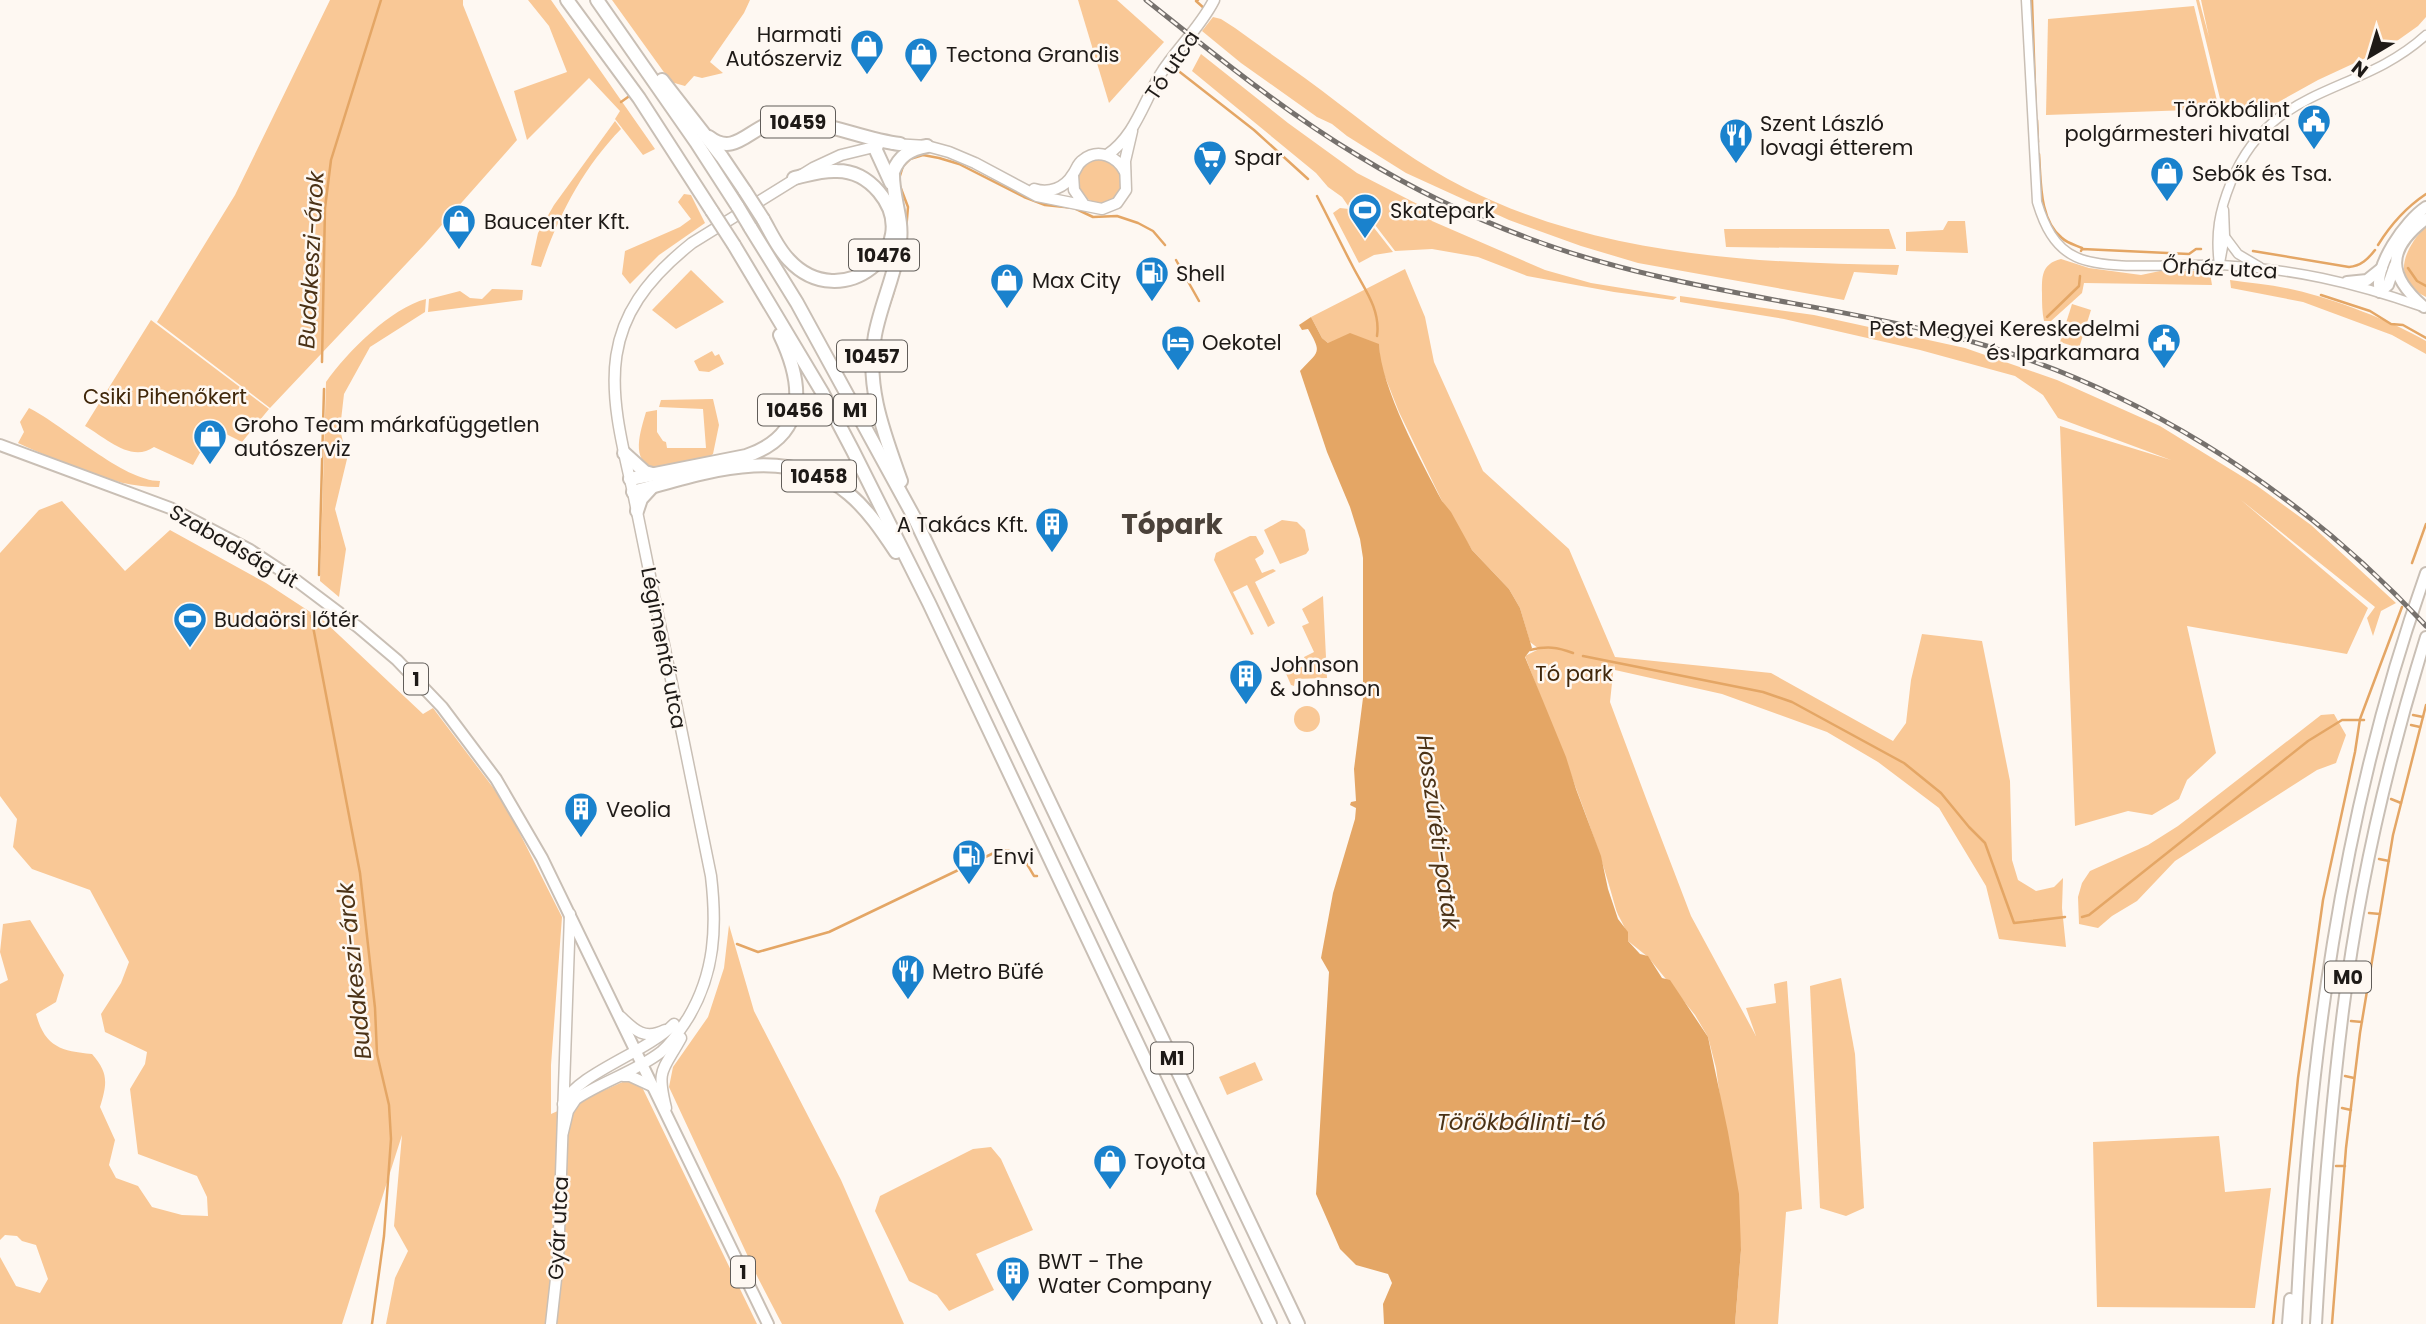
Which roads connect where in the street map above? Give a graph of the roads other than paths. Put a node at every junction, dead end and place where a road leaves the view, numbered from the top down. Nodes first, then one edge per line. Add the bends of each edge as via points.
1 (567, 0) edge
2 (597, 0) edge
3 (1214, 0) edge
4 (2026, 0) edge
5 (2426, 35) edge
6 (661, 85) junction
7 (1132, 131) junction
8 (703, 132) junction
9 (900, 144) junction
10 (874, 146) junction
11 (927, 146) junction
12 (1107, 155) junction
13 (1126, 172) junction
14 (1073, 175) junction
15 (794, 178) junction
16 (1013, 183) junction
17 (895, 193) junction
18 (1087, 205) junction
19 (2224, 207) junction
20 (2426, 207) edge
21 (2426, 219) edge
22 (2225, 236) junction
23 (2216, 242) junction
24 (737, 251) junction
25 (2194, 265) junction
26 (2219, 265) junction
27 (2389, 265) junction
28 (2263, 268) junction
29 (2347, 282) junction
30 (2380, 292) junction
31 (2425, 308) edge
32 (0, 445) edge
33 (624, 453) junction
34 (652, 480) junction
35 (632, 485) junction
36 (637, 511) junction
37 (914, 517) junction
38 (2426, 573) edge
39 (929, 603) junction
40 (2426, 637) edge
41 (570, 913) junction
42 (587, 952) junction
43 (567, 958) junction
44 (697, 1003) junction
45 (621, 1017) junction
46 (674, 1024) junction
47 (637, 1052) junction
48 (643, 1064) junction
49 (619, 1076) junction
50 (654, 1087) junction
51 (561, 1107) junction
52 (667, 1110) junction
53 (563, 1132) junction
54 (2300, 1232) junction
55 (551, 1324) edge
56 (768, 1324) edge
57 (1270, 1324) edge
58 (1298, 1324) edge
59 (2288, 1324) edge
60 (2296, 1324) edge
61 (2316, 1324) edge

1 - 24 highway, M1, bridge via 642,102
2 - 6 highway, M1
3 - 7 main road, Tó utca via 1161,74
4 - 25 street, Őrház utca via 2037,202 2053,238 2083,260
5 - 19 street via 2397,57 2310,97 2269,125 2238,167
6 - 8 highway, 10476
6 - 37 highway, M1, bridge via 797,303
7 - 12 main road, Tó utca
7 - 13 main road, Tó utca
8 - 9 highway, 10459 via 728,145 762,125 788,121
8 - 15 highway, 10476, bridge via 788,259 802,272 816,279 848,281 881,260 892,223 887,203 872,184 839,171
9 - 10 main road, Légimentő utca
9 - 11 main road, Légimentő utca
10 - 15 main road, Légimentő utca via 828,160
10 - 17 highway, 10457
11 - 16 main road, Légimentő utca via 963,157
11 - 17 highway, 10457 via 911,150 898,162 893,172
12 - 13 main road
12 - 14 main road via 1086,158
13 - 18 main road via 1126,190 1117,203 1102,209
14 - 16 main road via 1049,191
14 - 18 main road via 1074,190
15 - 33 main road, Légimentő utca via 674,258 635,303 615,360 614,390
16 - 18 main road via 1043,198
17 - 37 highway, 10457 via 900,242 875,335 872,378 881,426
19 - 22 street
19 - 23 street
20 - 27 main road via 2404,226
21 - 27 main road
22 - 26 street
22 - 28 street via 2238,254
23 - 25 street via 2207,257
23 - 26 street
24 - 34 highway, 10456 via 791,360 797,383 795,411 782,432 762,450
24 - 39 highway, M1 via 822,392
25 - 26 street, Őrház utca
26 - 28 street, Őrház utca
27 - 29 main road via 2372,278
27 - 30 main road via 2379,281
27 - 31 main road
28 - 29 street, Őrház utca
29 - 30 street, Őrház utca
30 - 31 street, Őrház utca
32 - 41 main road, Szabadság út / 1 via 159,503 207,526 281,569 358,627 416,679 471,744 519,816
33 - 34 highway
33 - 35 main road, Légimentő utca
34 - 35 highway, 10456
34 - 36 highway
34 - 39 highway, 10458 via 760,465 790,467 822,477 867,511
35 - 36 main road, Légimentő utca
36 - 44 main road, Légimentő utca via 711,876 713,952
37 - 58 highway, M1
38 - 54 main road, M0 via 2390,690 2340,903 2326,984
39 - 57 highway, M1
40 - 61 main road, M0 via 2384,789 2355,934 2334,1086
41 - 42 main road, 1
41 - 43 main road, Gyár utca
42 - 43 main road
42 - 45 main road, 1
43 - 51 main road, Gyár utca
44 - 46 main road
44 - 48 main road, Légimentő utca via 677,1035
44 - 52 main road via 664,1064 661,1088
45 - 46 main road via 643,1035 655,1035
45 - 47 main road, 1
46 - 47 main road
47 - 48 main road, 1
47 - 51 main road via 575,1087
48 - 49 main road, Gyár utca
48 - 50 main road, 1
49 - 50 main road via 631,1076
49 - 53 main road, Gyár utca via 576,1099
50 - 52 main road, 1
51 - 53 main road, Gyár utca
52 - 56 main road, 1
53 - 55 main road, Gyár utca
54 - 59 main road
54 - 60 main road, M0

